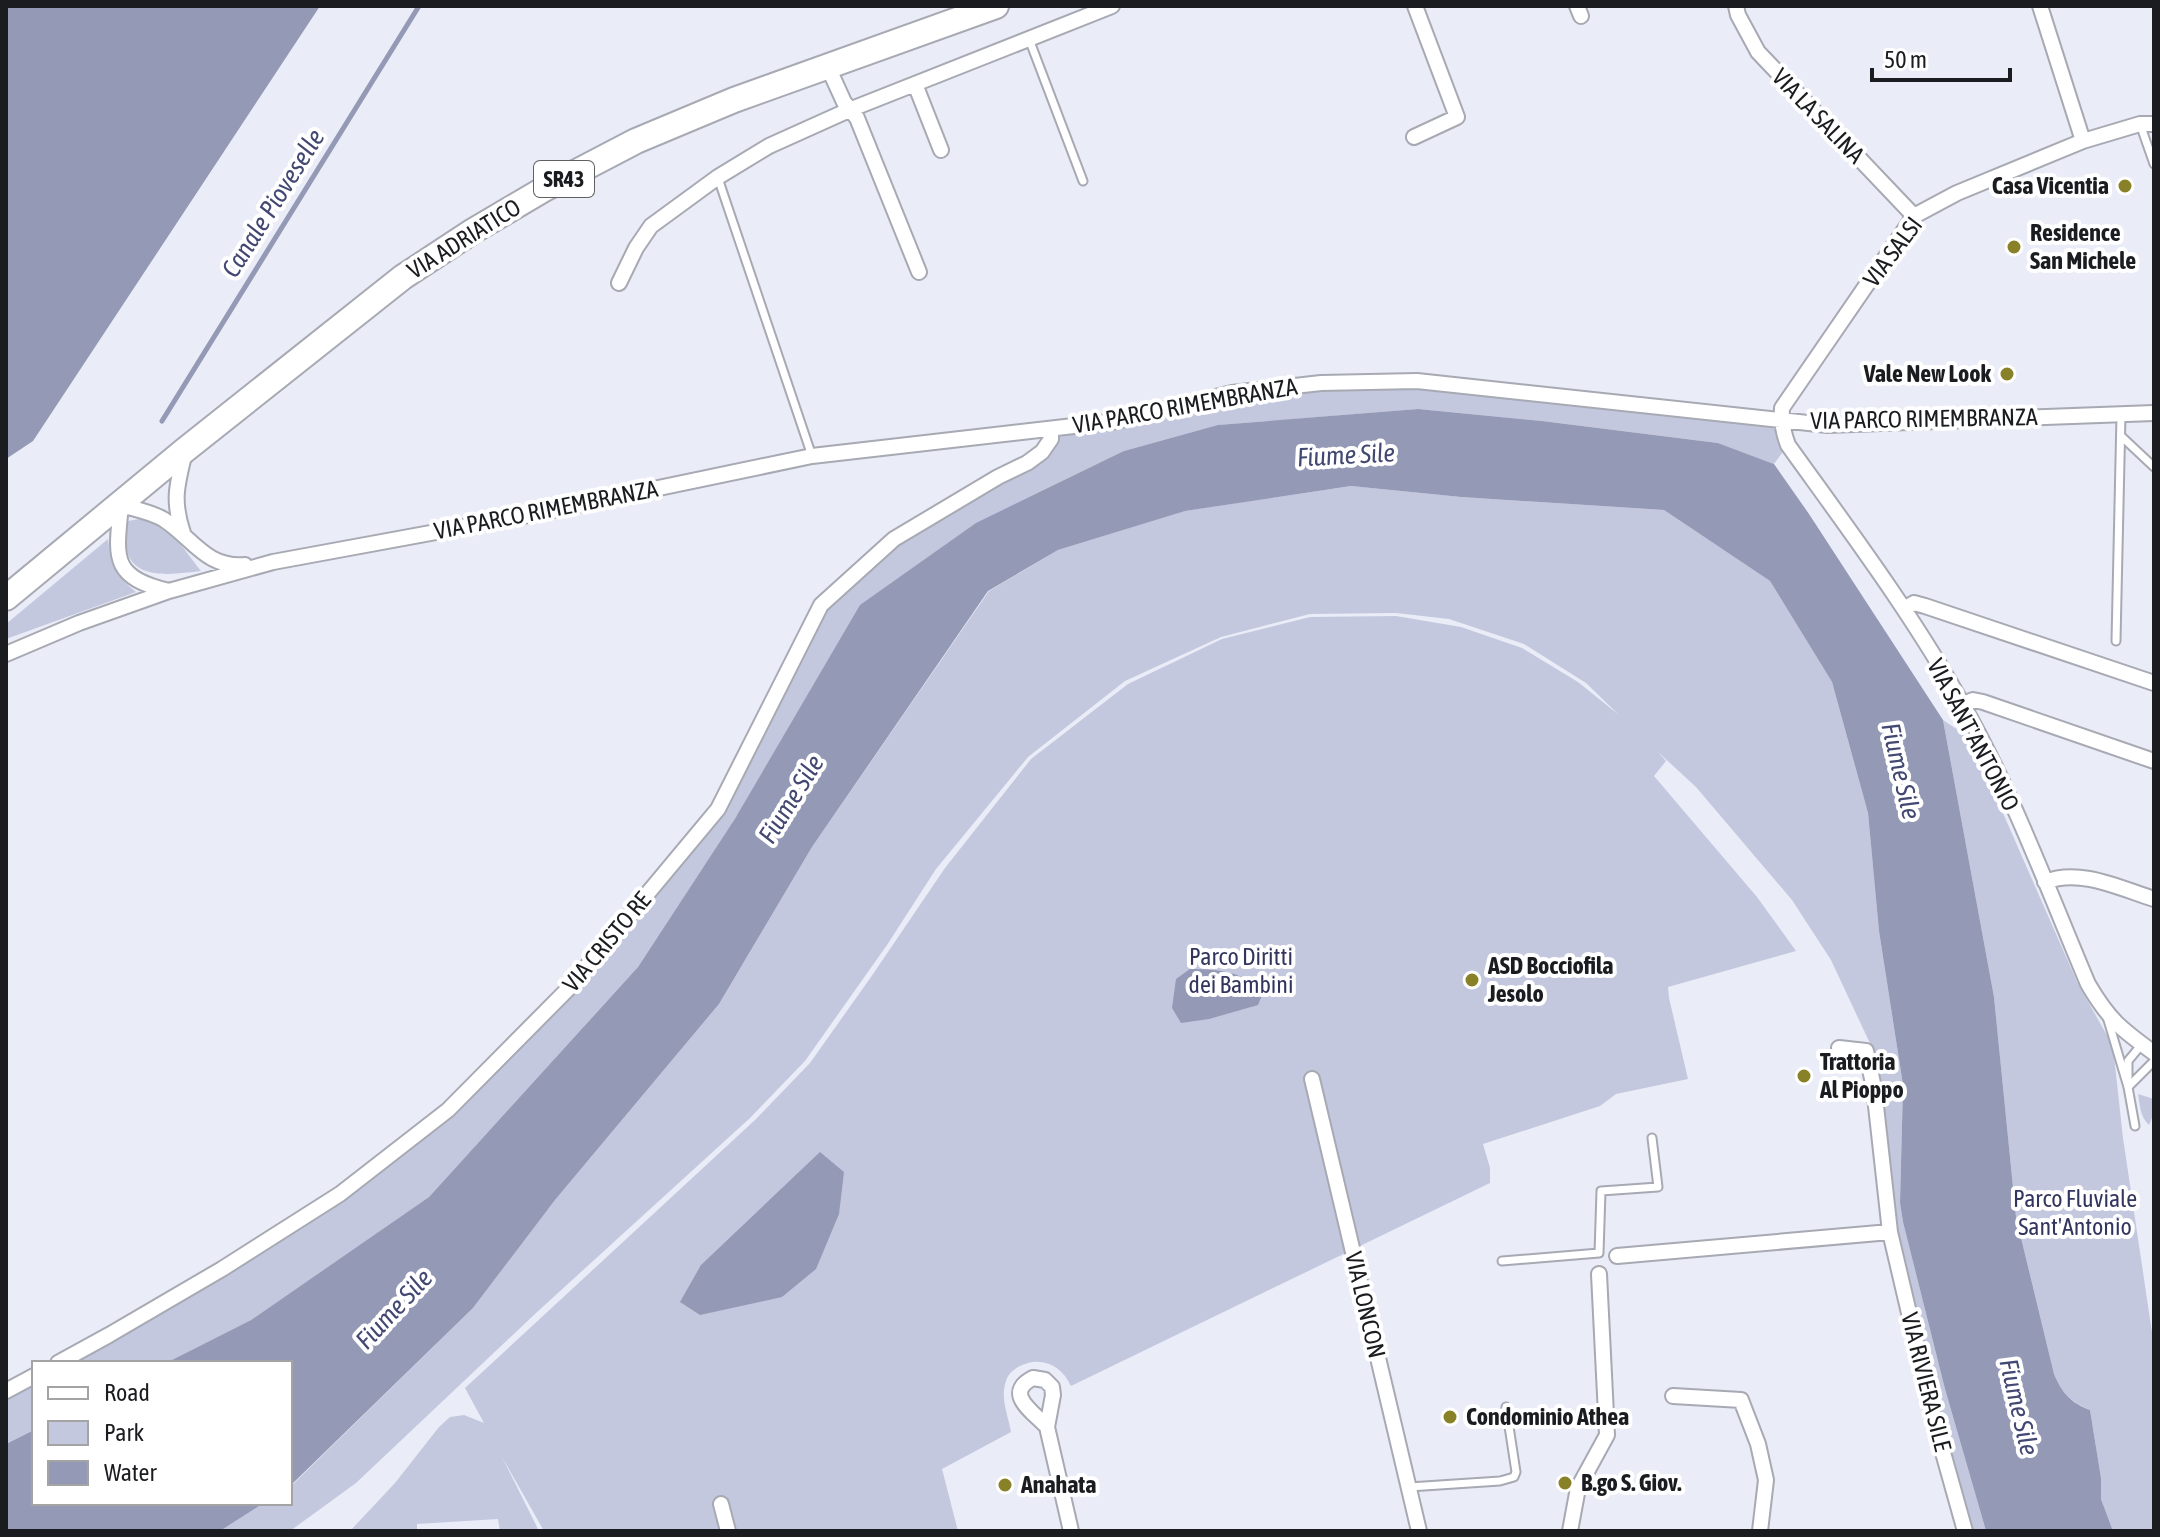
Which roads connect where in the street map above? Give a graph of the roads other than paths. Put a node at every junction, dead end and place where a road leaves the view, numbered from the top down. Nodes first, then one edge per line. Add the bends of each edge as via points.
1 (996, 6) edge
2 (1112, 6) edge
3 (1415, 6) edge
4 (1736, 6) edge
5 (2040, 6) edge
6 (1029, 39) junction
7 (828, 67) junction
8 (915, 84) junction
9 (849, 110) junction
10 (2147, 124) edge
11 (1414, 137) dead end
12 (2083, 141) junction
13 (941, 150) dead end
14 (2154, 164) edge
15 (718, 177) junction
16 (1083, 181) dead end
17 (1914, 216) junction
18 (919, 272) dead end
19 (619, 283) dead end
20 (2154, 413) edge
21 (2121, 415) junction
22 (1781, 419) junction
23 (1051, 429) junction
24 (2121, 436) junction
25 (185, 450) junction
26 (812, 456) junction
27 (2154, 467) edge
28 (121, 505) junction
29 (183, 534) junction
30 (273, 562) junction
31 (169, 591) junction
32 (6, 598) edge
33 (1904, 609) junction
34 (2116, 641) dead end
35 (6, 654) edge
36 (2154, 683) edge
37 (1963, 704) junction
38 (2154, 761) edge
39 (2045, 882) junction
40 (2154, 899) edge
41 (2106, 1014) junction
42 (1839, 1048) dead end
43 (2148, 1048) edge
44 (2154, 1061) edge
45 (1312, 1079) dead end
46 (2128, 1087) junction
47 (2135, 1126) dead end
48 (1652, 1138) dead end
49 (1890, 1232) junction
50 (1617, 1256) dead end
51 (1502, 1261) dead end
52 (1599, 1274) dead end
53 (62, 1361) edge
54 (32, 1377) edge
55 (6, 1391) edge
56 (1673, 1396) dead end
57 (1506, 1407) dead end
58 (1047, 1427) dead end
59 (1409, 1487) junction
60 (721, 1504) dead end
61 (728, 1531) edge
62 (1071, 1531) edge
63 (1419, 1531) edge
64 (1570, 1531) edge
65 (1760, 1531) edge
66 (1965, 1531) edge

1 - 7 main road, VIA ADRIATICO / SR43
2 - 6 street
3 - 11 street via 1457,117
4 - 17 street, VIA LA SALINA via 1758,52
5 - 12 street
6 - 8 street
6 - 16 lane
7 - 9 street
7 - 25 main road, VIA ADRIATICO / SR43 via 636,141 473,231 403,277
8 - 9 street
8 - 13 street
9 - 15 street via 769,146
9 - 18 street via 857,118
10 - 12 street, VIA SALSI
10 - 14 lane
12 - 17 street, VIA SALSI
15 - 19 street via 651,226
15 - 26 lane
17 - 22 street, VIA SALSI via 1782,408
20 - 21 street, VIA PARCO RIMEMBRANZA
21 - 22 street, VIA PARCO RIMEMBRANZA via 1827,425
21 - 24 lane
22 - 23 street, VIA PARCO RIMEMBRANZA via 1417,381 1321,383 1232,393 1117,421
22 - 33 street, VIA SANT'ANTONIO via 1788,445
23 - 26 street, VIA PARCO RIMEMBRANZA
23 - 53 street, VIA CRISTO RE via 1042,452 894,539 821,605 718,809 568,989 448,1110 340,1194
24 - 27 lane
24 - 34 lane
25 - 28 main road, VIA ADRIATICO / SR43
25 - 29 street via 176,496
26 - 30 street, VIA PARCO RIMEMBRANZA
28 - 29 street, VIA PARCO RIMEMBRANZA via 151,513
28 - 31 street via 117,554 122,567 141,582
28 - 32 main road, VIA ADRIATICO / SR43
29 - 30 street, VIA PARCO RIMEMBRANZA via 217,561
30 - 31 street, VIA PARCO RIMEMBRANZA
31 - 35 street, VIA PARCO RIMEMBRANZA
33 - 36 street via 1914,603 1925,606
33 - 37 street, VIA SANT'ANTONIO
37 - 38 street via 1983,702
37 - 39 street, VIA SANT'ANTONIO
39 - 40 street via 2082,877
39 - 41 street, VIA SANT'ANTONIO
41 - 43 street, VIA SANT'ANTONIO
41 - 46 lane
42 - 49 street, VIA RIVIERA SILE via 1866,1051
43 - 46 lane via 2128,1061
44 - 46 lane
45 - 59 street, VIA LONCON
46 - 47 lane
48 - 51 lane via 1658,1187 1601,1191 1599,1253
49 - 50 street
49 - 66 street, VIA RIVIERA SILE
52 - 64 street via 1607,1435 1578,1488
54 - 55 street
56 - 65 street via 1741,1400 1766,1480
57 - 59 lane via 1514,1477
58 - 62 street
59 - 63 street, VIA LONCON
60 - 61 street

